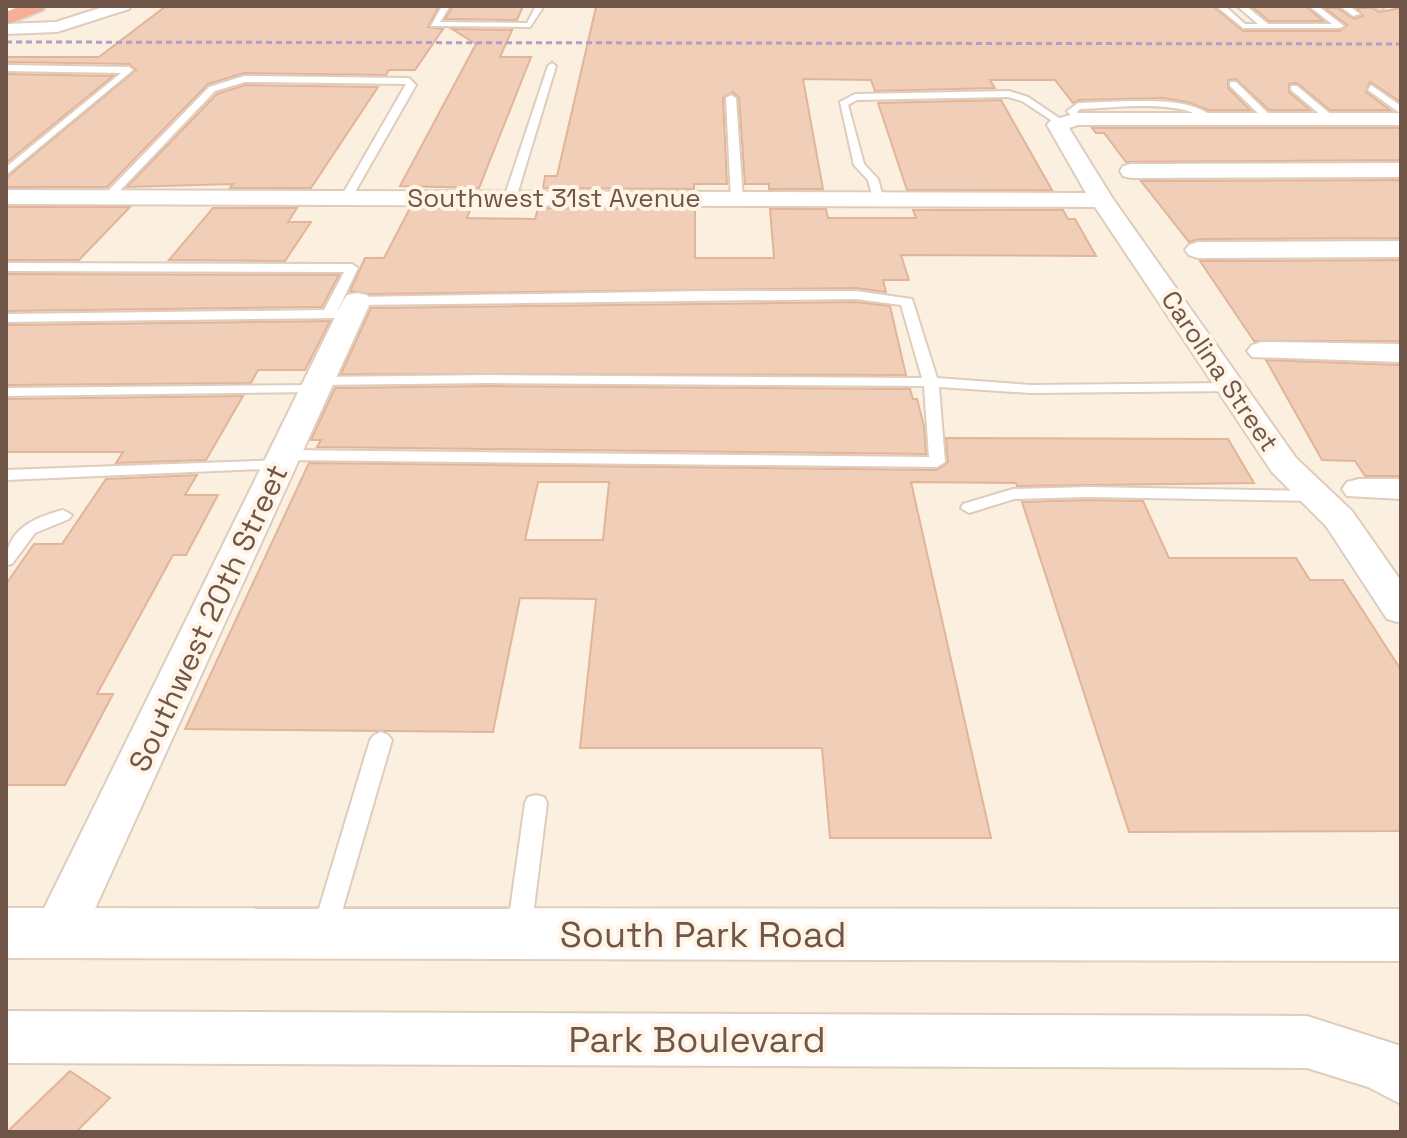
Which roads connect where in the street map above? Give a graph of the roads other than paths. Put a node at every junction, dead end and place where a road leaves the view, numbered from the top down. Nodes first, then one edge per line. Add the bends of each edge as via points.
1 (11, 6) edge
2 (36, 6) edge
3 (123, 6) edge
4 (446, 6) edge
5 (540, 6) edge
6 (1220, 6) edge
7 (1241, 6) edge
8 (1313, 6) edge
9 (1344, 6) edge
10 (6, 9) edge
11 (1356, 14) dead end
12 (6, 19) edge
13 (1266, 26) junction
14 (6, 29) edge
15 (552, 66) dead end
16 (8, 69) edge
17 (1233, 84) dead end
18 (1294, 88) dead end
19 (1371, 88) dead end
20 (731, 98) dead end
21 (1401, 111) edge
22 (1269, 119) junction
23 (1401, 119) edge
24 (1069, 121) junction
25 (1351, 137) junction
26 (1194, 147) dead end
27 (1214, 170) junction
28 (1394, 170) edge
29 (1131, 171) dead end
30 (6, 172) edge
31 (6, 197) edge
32 (108, 197) junction
33 (347, 197) junction
34 (510, 198) junction
35 (737, 199) junction
36 (878, 200) junction
37 (1102, 200) junction
38 (1401, 249) edge
39 (1198, 250) dead end
40 (6, 267) edge
41 (346, 310) junction
42 (6, 318) edge
43 (1262, 351) dead end
44 (1401, 353) edge
45 (931, 382) junction
46 (318, 385) junction
47 (1231, 387) junction
48 (6, 392) edge
49 (283, 460) junction
50 (6, 475) edge
51 (1359, 489) dead end
52 (1401, 489) edge
53 (1316, 496) junction
54 (969, 508) dead end
55 (63, 515) dead end
56 (6, 560) edge
57 (1401, 610) edge
58 (381, 740) dead end
59 (536, 803) dead end
60 (32, 934) edge
61 (323, 934) junction
62 (519, 935) junction
63 (1401, 935) edge
64 (6, 1037) edge
65 (1393, 1071) edge

1 - 10 street
2 - 12 highway
3 - 14 street via 57,27
4 - 5 lane via 434,24 530,25
6 - 13 lane via 1243,26
7 - 13 lane
8 - 13 lane via 1340,26
9 - 11 lane
15 - 34 lane
16 - 30 lane via 129,70
17 - 22 lane
18 - 25 lane
19 - 21 lane
20 - 35 lane
22 - 24 street
22 - 25 street
23 - 25 street
24 - 36 lane via 1009,94 855,97 843,104 859,165 873,179
24 - 37 street, Carolina Street via 1057,128
25 - 28 street
26 - 27 street
27 - 28 street
27 - 29 street
31 - 32 street, Southwest 31st Avenue
32 - 33 street, Southwest 31st Avenue
32 - 33 lane via 220,84 244,79 409,81
33 - 34 street, Southwest 31st Avenue
34 - 35 street, Southwest 31st Avenue
35 - 36 street, Southwest 31st Avenue
36 - 37 street, Southwest 31st Avenue
37 - 47 street, Carolina Street
38 - 39 street
40 - 41 lane via 352,268
41 - 42 lane
41 - 45 lane via 705,295 856,295 907,302
41 - 46 street, Southwest 20th Street
43 - 44 street
45 - 46 lane via 504,379
45 - 47 lane via 1031,389
45 - 49 lane via 937,462
46 - 48 lane
46 - 49 street, Southwest 20th Street
47 - 53 street, Carolina Street via 1284,465
49 - 50 lane
49 - 60 street, Southwest 20th Street via 245,514
51 - 52 street
53 - 54 lane via 1013,494
53 - 57 street, Carolina Street via 1339,519
55 - 56 lane via 29,529
58 - 61 lane
59 - 62 lane
60 - 61 street, South Park Road
61 - 62 street, South Park Road
62 - 63 street, South Park Road
64 - 65 street, Park Boulevard via 1307,1042

